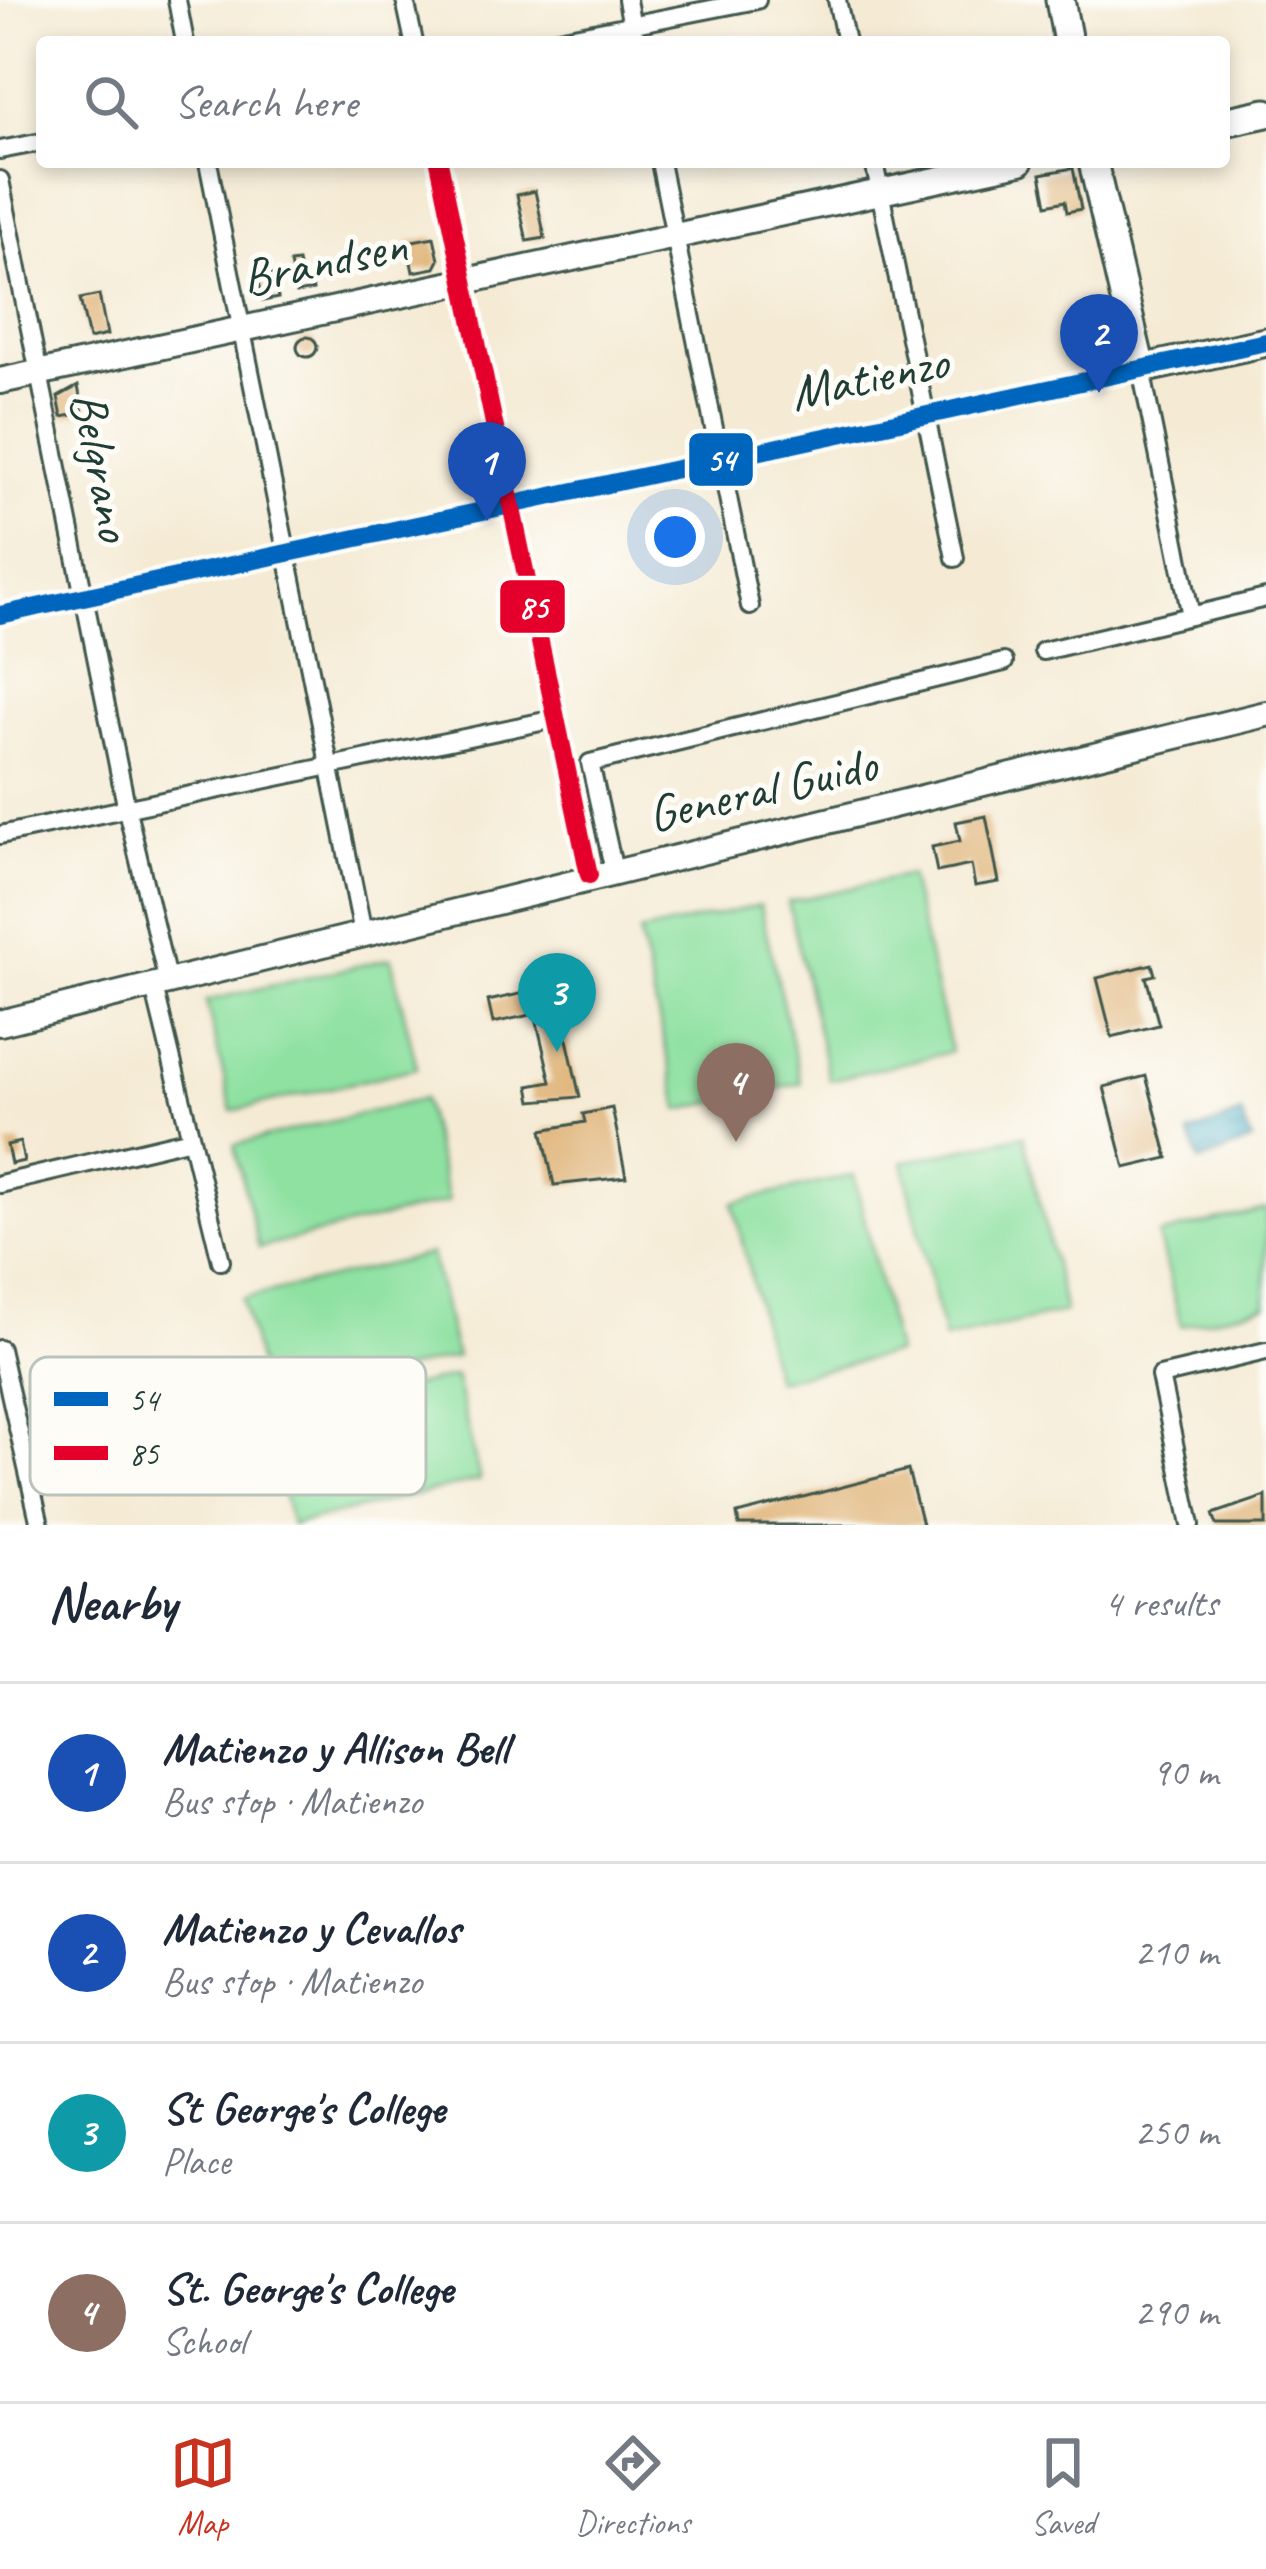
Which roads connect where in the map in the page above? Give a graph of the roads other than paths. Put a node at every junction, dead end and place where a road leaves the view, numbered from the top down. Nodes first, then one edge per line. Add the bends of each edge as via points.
1 (177, 0) edge
2 (406, 0) edge
3 (627, 0) edge
4 (758, 0) edge
5 (837, 0) edge
6 (1060, 0) edge
7 (633, 33) edge
8 (184, 36) edge
9 (413, 36) edge
10 (603, 36) edge
11 (845, 36) edge
12 (1067, 36) edge
13 (1266, 113) edge
14 (1230, 121) edge
15 (36, 143) edge
16 (0, 150) edge
17 (209, 168) edge
18 (440, 168) edge
19 (661, 168) edge
20 (875, 168) edge
21 (990, 168) edge
22 (1094, 168) edge
23 (0, 180) edge
24 (880, 190) junction
25 (675, 234) junction
26 (464, 281) junction
27 (240, 328) junction
28 (1266, 342) edge
29 (1141, 369) junction
30 (41, 373) junction
31 (0, 381) edge
32 (925, 414) junction
33 (718, 456) junction
34 (509, 503) junction
35 (286, 555) junction
36 (955, 558) dead end
37 (84, 598) junction
38 (1266, 598) edge
39 (750, 606) dead end
40 (0, 615) edge
41 (1191, 616) junction
42 (1043, 651) dead end
43 (1004, 662) dead end
44 (1266, 714) edge
45 (555, 719) junction
46 (328, 767) junction
47 (127, 810) junction
48 (0, 835) edge
49 (602, 873) junction
50 (363, 933) junction
51 (160, 981) junction
52 (0, 1023) edge
53 (191, 1138) junction
54 (0, 1184) edge
55 (221, 1262) dead end
56 (0, 1349) edge
57 (1266, 1351) edge
58 (30, 1481) edge
59 (33, 1495) edge
60 (40, 1525) edge
61 (1191, 1525) edge

1 - 8 street
2 - 9 street
3 - 7 street
4 - 7 street
5 - 11 street
6 - 12 main road
7 - 10 street
13 - 14 main road
15 - 16 street
17 - 27 street
18 - 26 street
19 - 25 street
20 - 24 street
21 - 24 main road, Brandsen
22 - 29 main road
23 - 30 street, Belgrano
24 - 25 main road, Brandsen
24 - 32 street
25 - 26 main road, Brandsen
25 - 33 street
26 - 27 main road, Brandsen
26 - 34 street
27 - 30 main road, Brandsen
27 - 35 street
28 - 29 main road, Matienzo
29 - 32 street, Matienzo
29 - 41 street
30 - 31 main road, Brandsen
30 - 37 street, Belgrano
32 - 33 street, Matienzo
32 - 36 street
33 - 34 street, Matienzo
33 - 39 street
34 - 35 street, Matienzo
34 - 45 street
35 - 37 street, Matienzo
35 - 46 street
37 - 40 street, Matienzo
37 - 47 street, Belgrano
38 - 41 street
41 - 42 street
43 - 49 street via 590,763
44 - 49 main road, General Guido
45 - 46 street
45 - 49 street
46 - 47 street
46 - 50 street
47 - 48 street
47 - 51 street, Belgrano
49 - 50 main road, General Guido
50 - 51 main road, General Guido
51 - 52 main road, General Guido
51 - 53 street, Belgrano
53 - 54 street
53 - 55 street, Belgrano
56 - 58 street
57 - 61 street via 1160,1376
59 - 60 street

